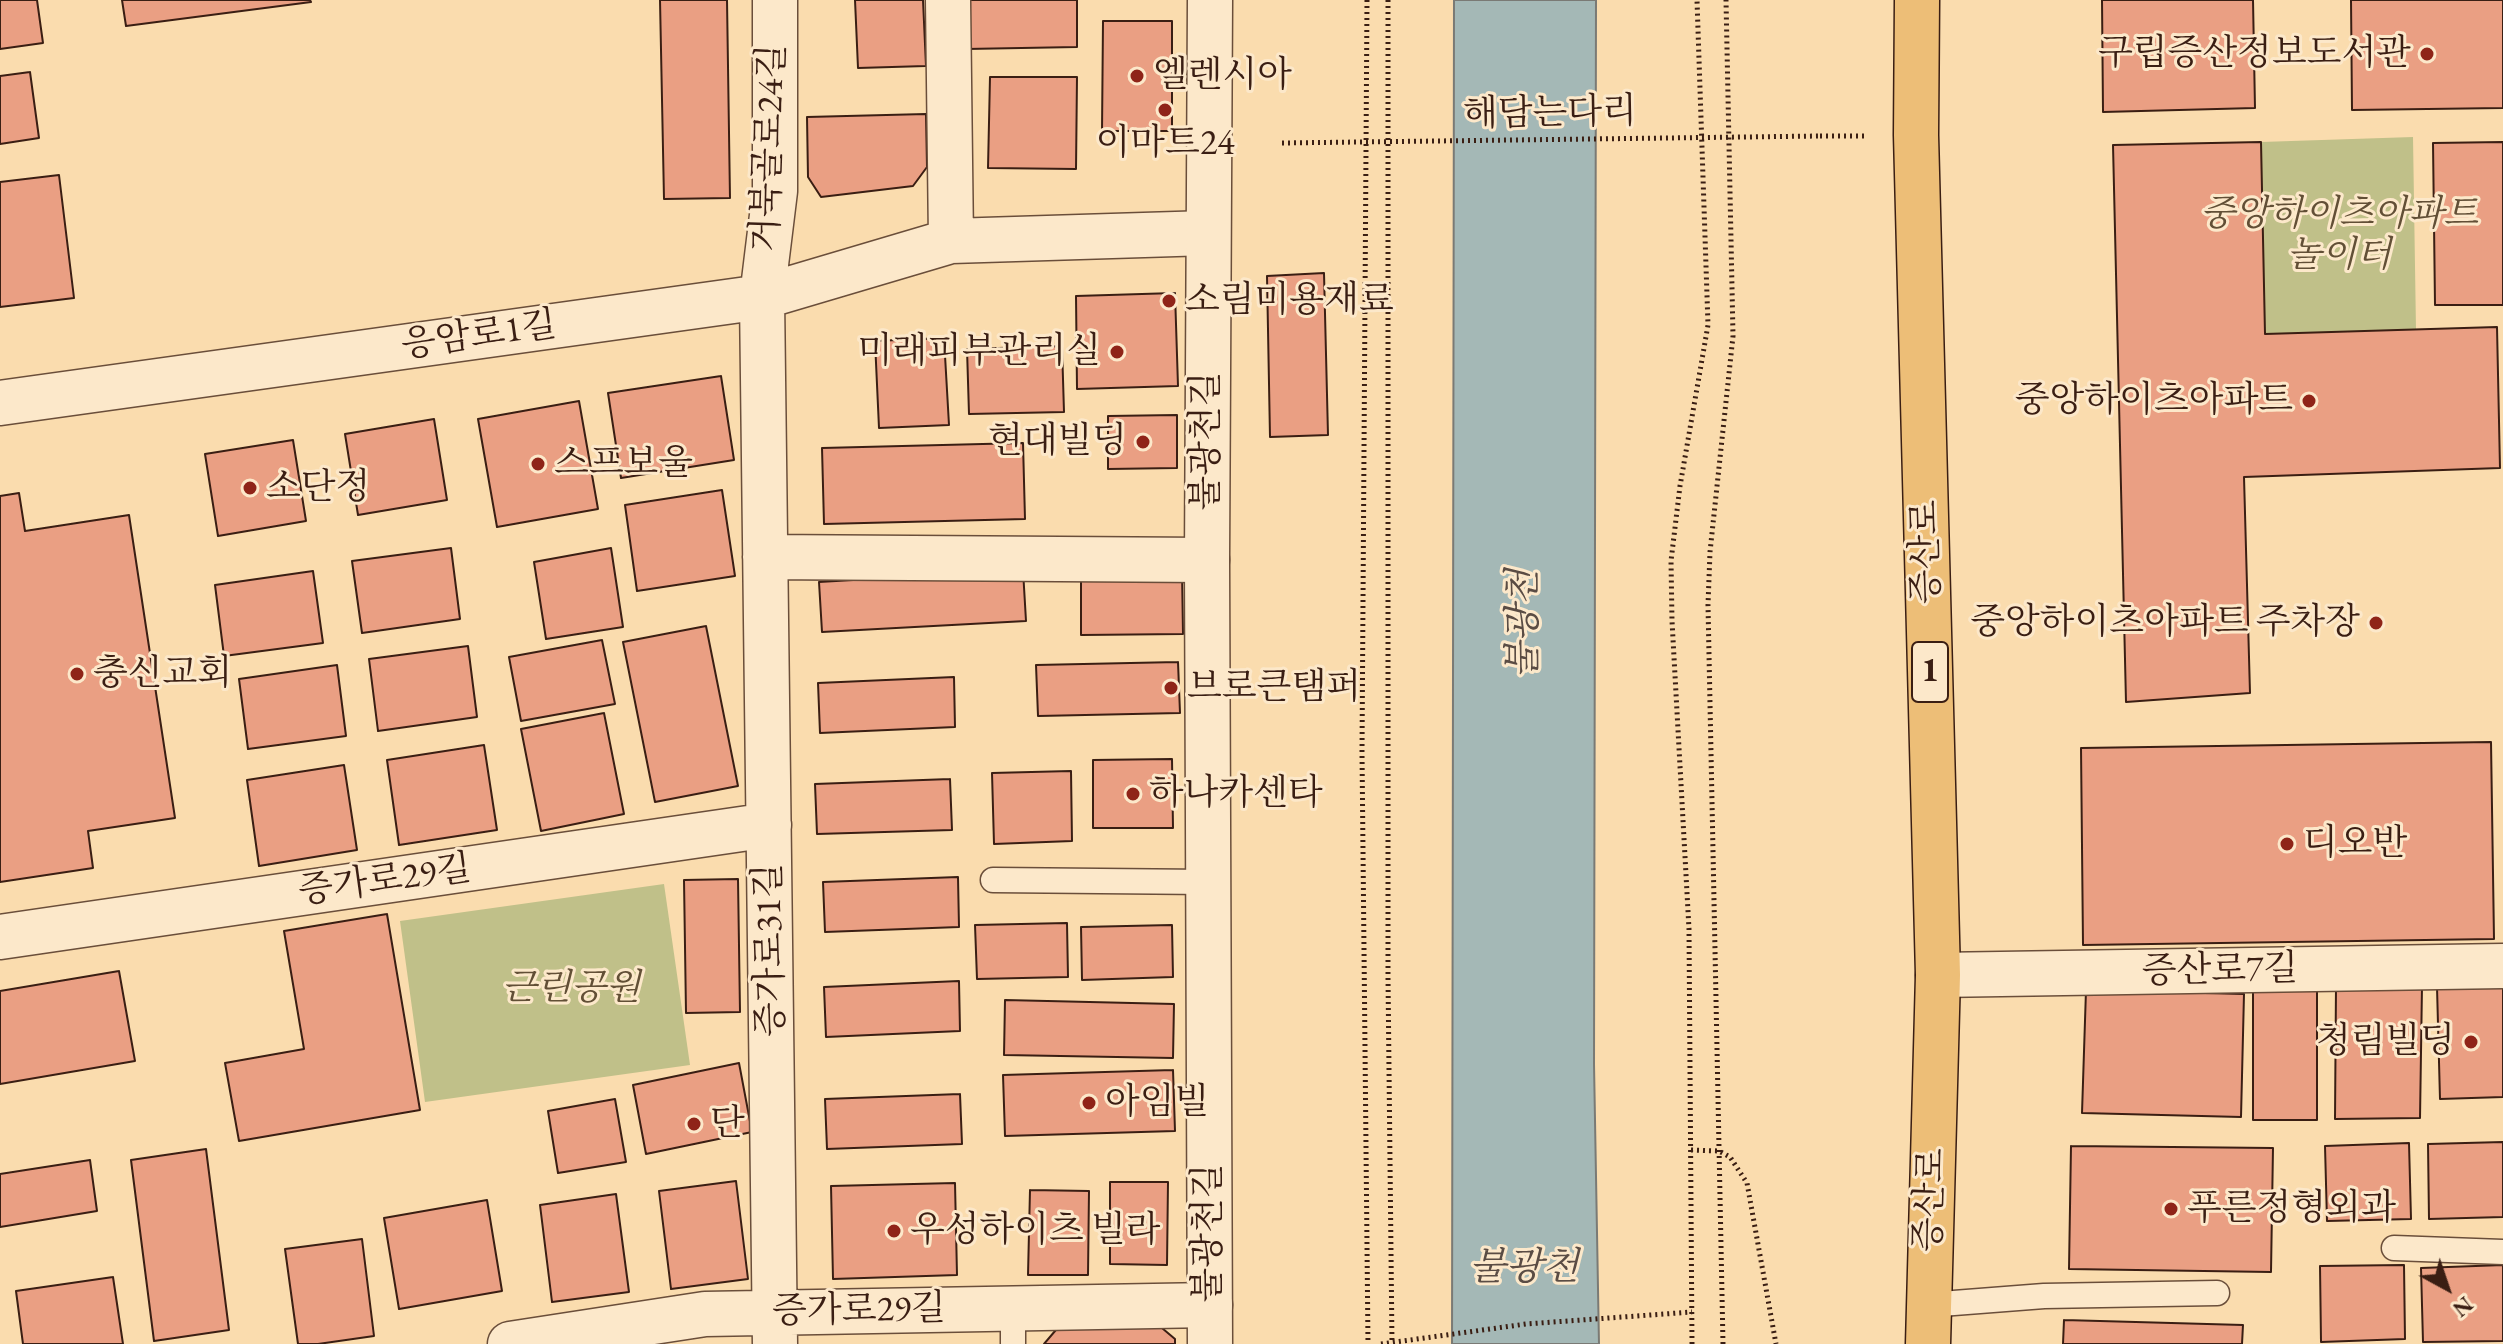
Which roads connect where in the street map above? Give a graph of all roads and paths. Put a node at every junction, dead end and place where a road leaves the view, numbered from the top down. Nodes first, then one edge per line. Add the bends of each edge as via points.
1 (775, 0) edge
2 (948, 0) edge
3 (1210, 0) edge
4 (1367, 0) edge
5 (1388, 0) edge
6 (1697, 0) edge
7 (1726, 0) edge
8 (1917, 0) edge
9 (1820, 136) dead end
10 (1282, 143) dead end
11 (1208, 233) junction
12 (951, 241) junction
13 (762, 297) junction
14 (0, 403) edge
15 (765, 557) junction
16 (1207, 560) junction
17 (769, 825) junction
18 (993, 880) dead end
19 (1208, 882) junction
20 (0, 937) edge
21 (2503, 966) edge
22 (1938, 975) junction
23 (1691, 1150) junction
24 (1719, 1151) junction
25 (2394, 1248) dead end
26 (2503, 1252) edge
27 (2217, 1293) dead end
28 (1692, 1312) junction
29 (1210, 1324) edge
30 (1928, 1325) edge
31 (1013, 1326) edge
32 (775, 1329) edge
33 (1392, 1343) edge
34 (510, 1344) edge
35 (1368, 1344) edge
36 (1381, 1344) edge
37 (1692, 1344) edge
38 (1723, 1344) edge
39 (1776, 1344) edge

1 - 13 street, 거북골로24길 via 775,191
2 - 12 street
3 - 11 street, 불광천길
4 - 35 path via 1362,752
5 - 33 path
6 - 23 path via 1708,325 1671,561 1689,929
7 - 24 path via 1733,336 1708,605
8 - 22 main road, 증산로 / 1
9 - 10 path, 해담는다리, bridge
11 - 12 street, 응암로1길
11 - 16 street, 불광천길
12 - 13 street, 응암로1길
13 - 14 street, 응암로1길
13 - 15 street, 증가로31길
15 - 16 street
15 - 17 street, 증가로31길
16 - 19 street, 불광천길
17 - 20 street, 증가로29길
17 - 32 street, 증가로31길
18 - 19 lane
19 - 29 street, 불광천길
21 - 22 street, 증산로7길
22 - 30 main road, 증산로 / 1
23 - 24 path
23 - 28 path
24 - 38 path
24 - 39 path via 1730,1157 1747,1183
25 - 26 lane
27 - 30 lane via 2044,1296
28 - 33 path via 1526,1324
28 - 37 path
29 - 31 street, 증가로29길
31 - 32 street, 증가로29길
32 - 34 street, 증가로29길 via 705,1314
33 - 36 path

